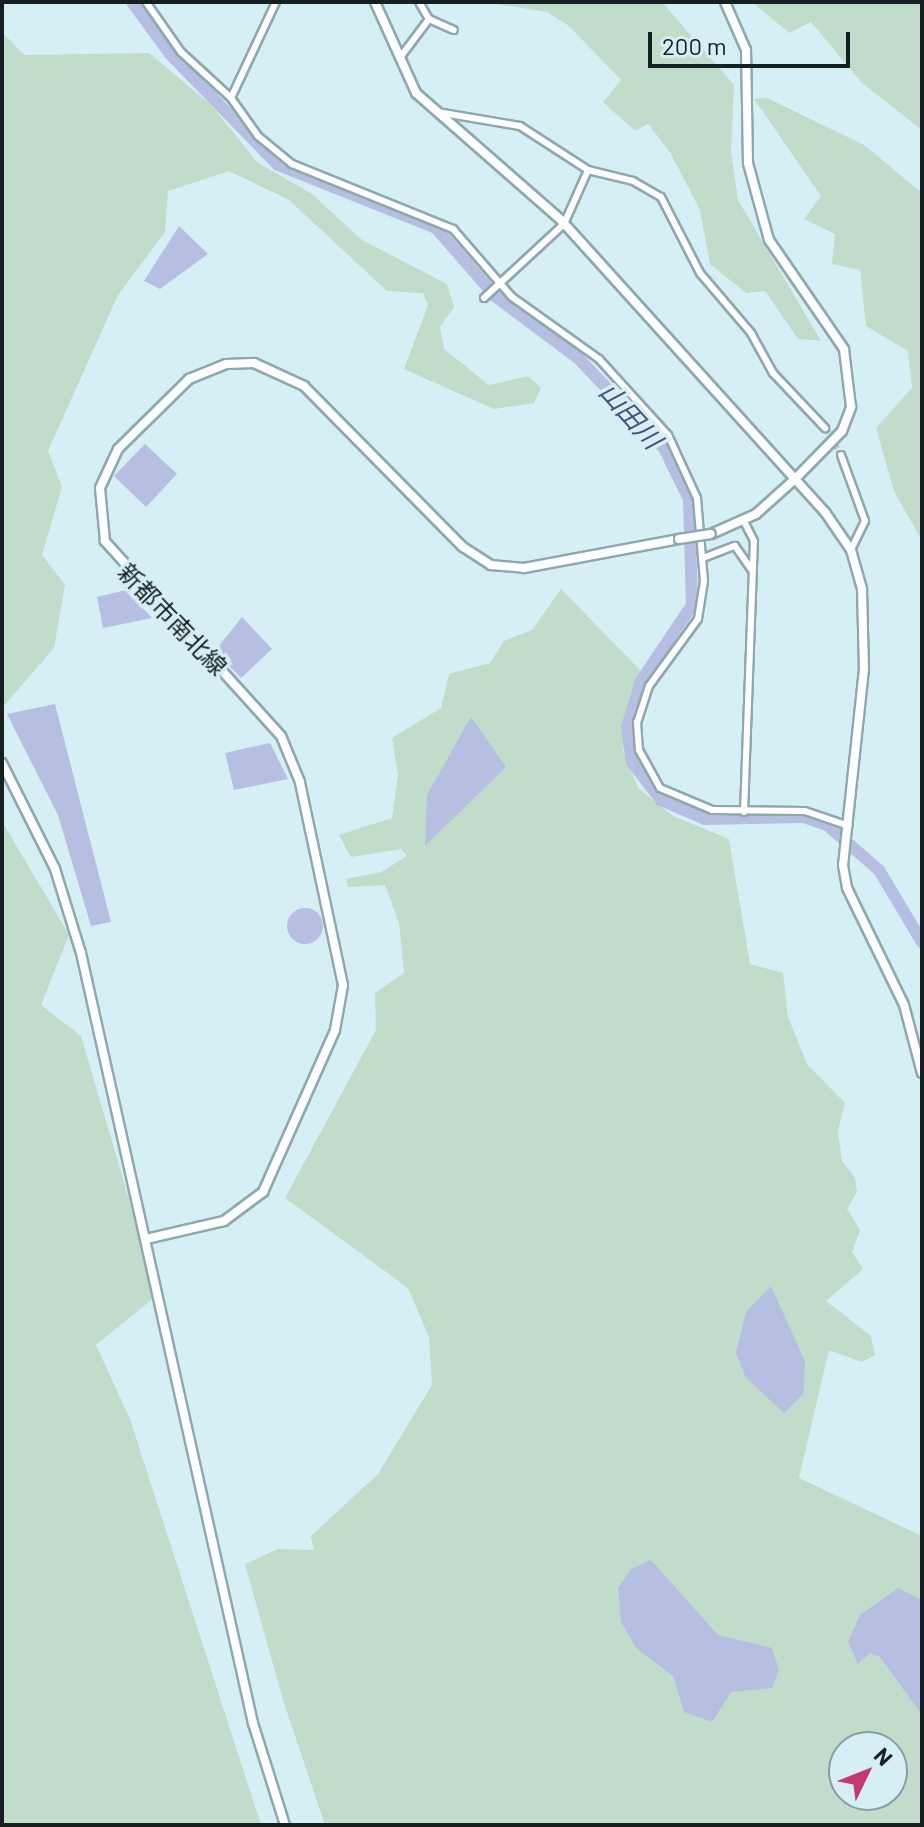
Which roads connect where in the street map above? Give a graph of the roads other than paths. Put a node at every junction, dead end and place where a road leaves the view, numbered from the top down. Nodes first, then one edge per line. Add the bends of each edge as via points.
1 (146, 2) edge
2 (276, 2) edge
3 (375, 2) edge
4 (419, 2) edge
5 (725, 2) edge
6 (429, 19) junction
7 (454, 30) dead end
8 (402, 55) junction
9 (231, 98) junction
10 (436, 113) junction
11 (588, 170) junction
12 (564, 224) junction
13 (498, 283) junction
14 (484, 298) dead end
15 (825, 428) tunnel mouth
16 (841, 455) tunnel mouth
17 (795, 479) junction
18 (744, 521) junction
19 (851, 550) junction
20 (703, 558) junction
21 (751, 569) junction
22 (2, 763) edge
23 (744, 812) junction
24 (848, 831) junction
25 (922, 1073) edge
26 (146, 1239) junction
27 (285, 1825) edge

1 - 9 street via 181,52
2 - 9 street
3 - 8 street
4 - 6 street
5 - 17 street, 新都市南北線 via 746,50 748,163 769,240 832,326 851,376 842,431
6 - 7 street
6 - 8 street
8 - 10 street via 416,93
9 - 13 street via 258,136 292,164 435,217
10 - 11 street via 520,126
10 - 12 street
11 - 12 street
11 - 15 street via 633,181 670,206 700,273 751,333 773,373
12 - 13 street
12 - 17 street
13 - 14 street
13 - 20 street via 599,359 668,435 697,498
16 - 19 street via 865,521
17 - 18 street, 新都市南北線
17 - 19 street
18 - 21 street via 754,541
18 - 26 street, 新都市南北線, bridge via 711,534 524,568 491,565 463,547 304,386 254,363 226,364 189,379 118,449 100,488 105,541 281,736 300,782 343,985 335,1030 263,1192 224,1221
19 - 24 street via 862,589 864,669
20 - 21 street via 735,546
20 - 23 street via 698,619 649,686 637,722 639,750 660,788 712,810
21 - 23 street
22 - 26 street via 69,911
23 - 24 street via 805,811
24 - 25 street via 847,888 904,1005
26 - 27 street via 253,1723

